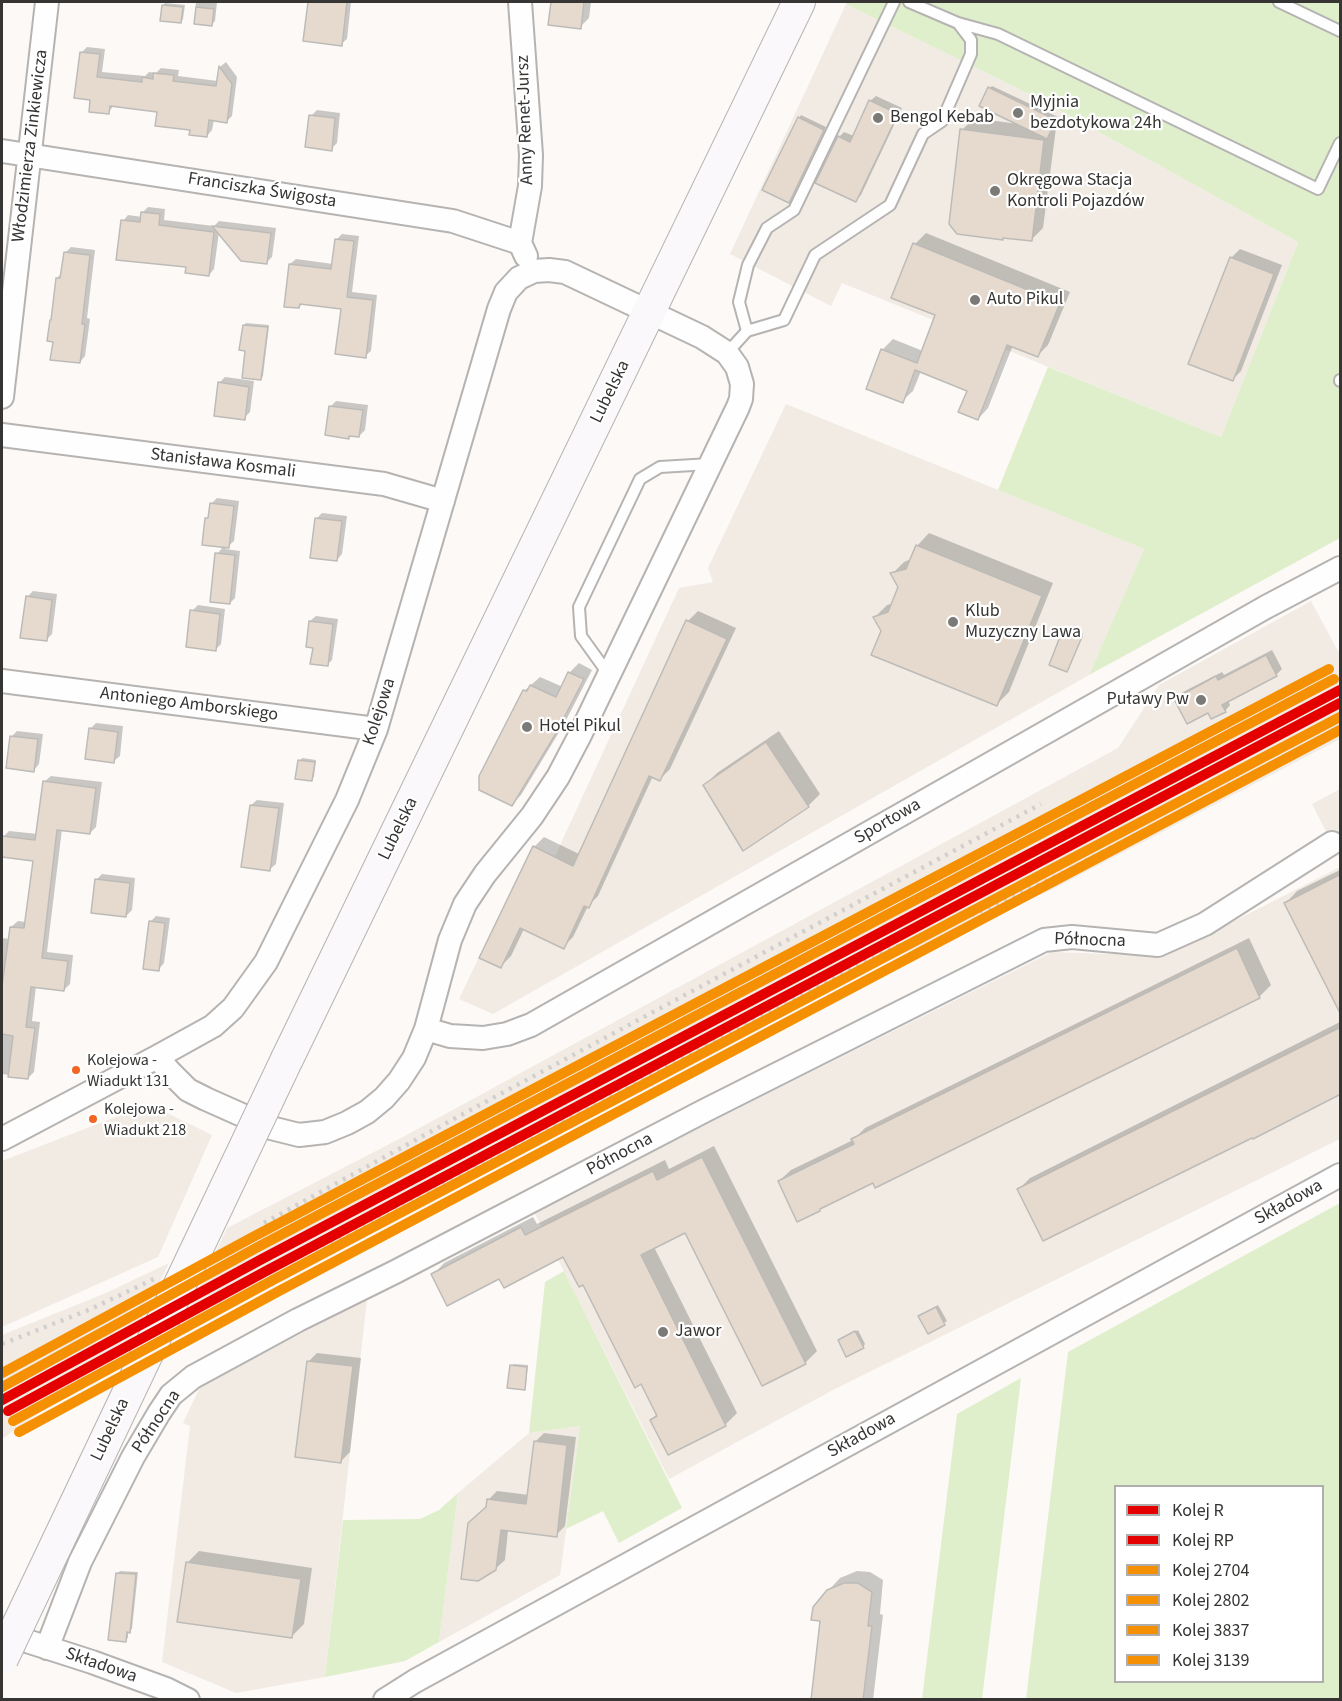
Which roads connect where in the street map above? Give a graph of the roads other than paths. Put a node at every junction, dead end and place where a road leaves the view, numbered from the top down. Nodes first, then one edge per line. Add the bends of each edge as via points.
1 (47, 2) edge
2 (520, 2) edge
3 (799, 2) edge
4 (894, 2) edge
5 (909, 2) edge
6 (1279, 2) edge
7 (958, 23) junction
8 (1341, 31) edge
9 (1341, 143) edge
10 (2, 151) edge
11 (30, 154) junction
12 (520, 243) junction
13 (534, 271) junction
14 (650, 312) junction
15 (747, 331) junction
16 (727, 353) junction
17 (2, 397) edge
18 (2, 435) edge
19 (710, 464) junction
20 (443, 501) junction
21 (1341, 568) edge
22 (609, 675) junction
23 (2, 681) edge
24 (376, 729) junction
25 (1336, 843) edge
26 (426, 1029) junction
27 (157, 1057) junction
28 (2, 1139) edge
29 (1341, 1175) edge
30 (2, 1633) edge
31 (47, 1648) junction
32 (2, 1659) edge
33 (188, 1700) edge
34 (385, 1700) edge

1 - 11 street, Włodzimierza Zinkiewicza
2 - 12 street, Anny Renet-Jursz via 531,155
3 - 14 main road, Lubelska
4 - 15 lane via 794,210 767,228 748,265 739,302
5 - 7 lane
6 - 8 lane
7 - 9 lane via 998,34 1318,189
7 - 15 lane via 971,40 971,54 942,121 923,134 890,205 814,255 784,320
10 - 11 street, Franciszka Świgosta
11 - 12 street, Franciszka Świgosta via 453,221
11 - 17 street, Włodzimierza Zinkiewicza
12 - 13 street
13 - 14 street via 565,272
13 - 20 street, Kolejowa via 519,278 502,300
14 - 16 street
14 - 32 main road, Lubelska, bridge via 287,1059
15 - 16 lane
16 - 19 street via 737,367 741,399
18 - 20 street, Stanisława Kosmali via 384,484
19 - 22 street
19 - 22 lane via 660,467 640,479 579,607 581,636
20 - 24 street, Kolejowa
21 - 26 street, Sportowa via 531,1025 483,1038 450,1036
22 - 26 street via 558,777 465,904 450,940
23 - 24 street, Antoniego Amborskiego
24 - 27 street, Kolejowa via 347,800 266,962 233,1008 213,1026
25 - 31 street, Północna via 1205,924 1158,945 1072,937 1044,940 704,1111 193,1377 171,1395 133,1457 80,1562
26 - 27 street via 414,1058 384,1098 347,1123 325,1132 299,1135 271,1128 188,1090
27 - 28 street, Kolejowa
29 - 34 street, Składowa
30 - 31 street, Składowa
31 - 33 street, Składowa

